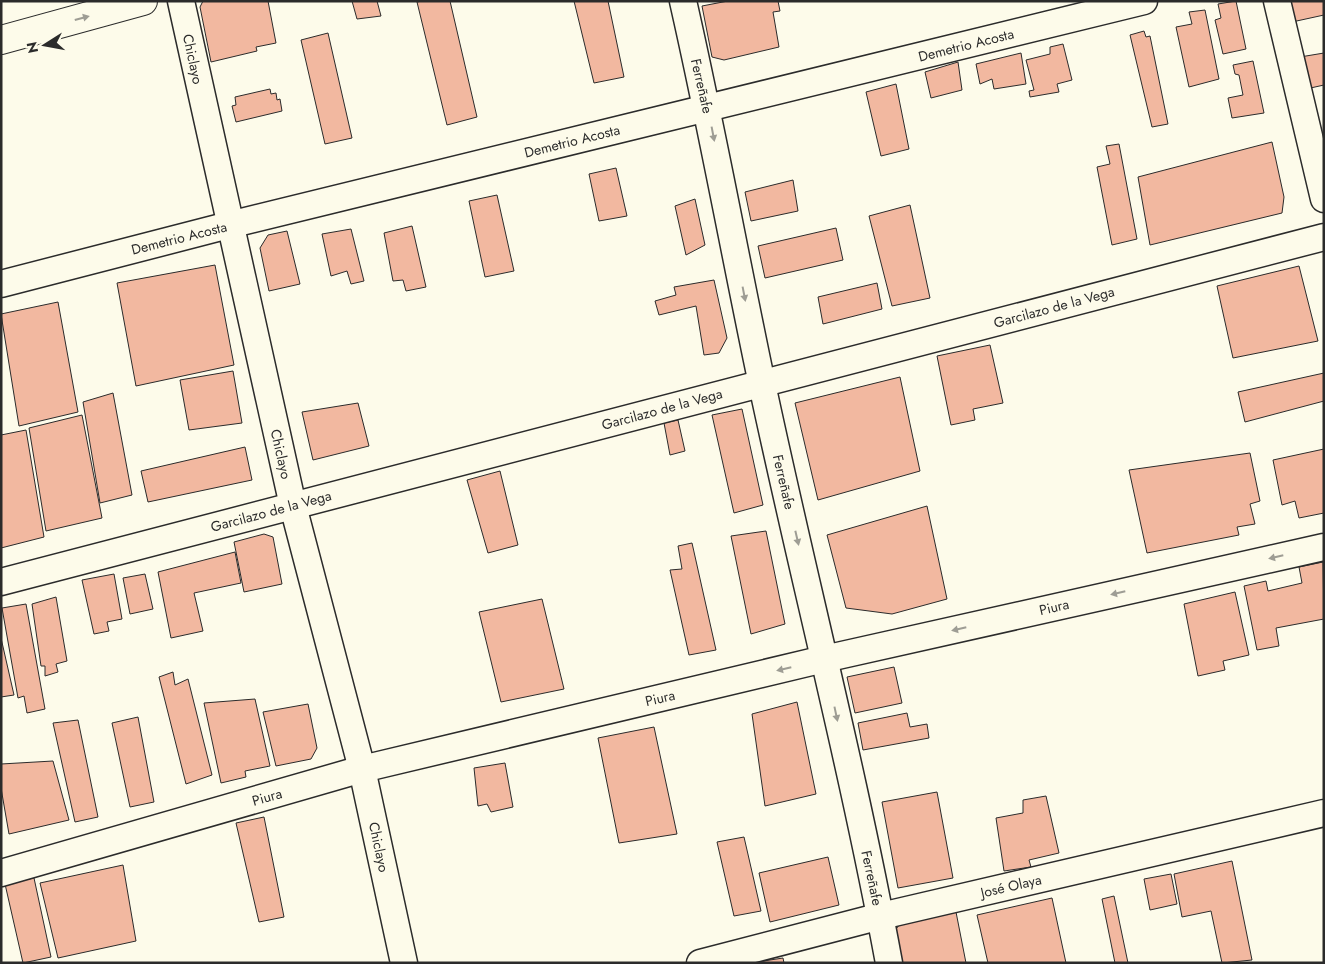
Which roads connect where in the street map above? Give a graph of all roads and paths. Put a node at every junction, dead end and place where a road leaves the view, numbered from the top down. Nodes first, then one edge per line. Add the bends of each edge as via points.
1 (143, 1) edge
2 (181, 1) edge
3 (683, 1) edge
4 (1144, 1) edge
5 (1277, 1) edge
6 (1, 40) edge
7 (707, 108) junction
8 (1324, 199) edge
9 (229, 224) junction
10 (1324, 237) edge
11 (1, 284) edge
12 (762, 384) junction
13 (292, 506) junction
14 (1324, 547) edge
15 (1, 582) edge
16 (824, 659) junction
17 (362, 769) junction
18 (1324, 814) edge
19 (1, 873) edge
20 (881, 916) junction
21 (404, 963) edge
22 (700, 963) edge
23 (889, 963) edge

6 -> 1 street
2 - 9 street, Chiclayo
3 - 7 street, Ferreñafe
4 - 7 street, Demetrio Acosta
5 - 8 street
7 - 9 street, Demetrio Acosta
7 -> 12 street, Ferreñafe
9 - 11 street, Demetrio Acosta
9 - 13 street, Chiclayo
10 - 12 street, Garcilazo de la Vega
12 - 13 street, Garcilazo de la Vega
12 -> 16 street, Ferreñafe
13 - 15 street, Garcilazo de la Vega
13 - 17 street, Chiclayo
14 -> 16 street, Piura
16 -> 17 street, Piura
16 -> 20 street, Ferreñafe
17 - 19 street, Piura
17 - 21 street, Chiclayo
18 - 20 street, José Olaya
20 - 22 street, José Olaya
20 - 23 street, Ferreñafe

